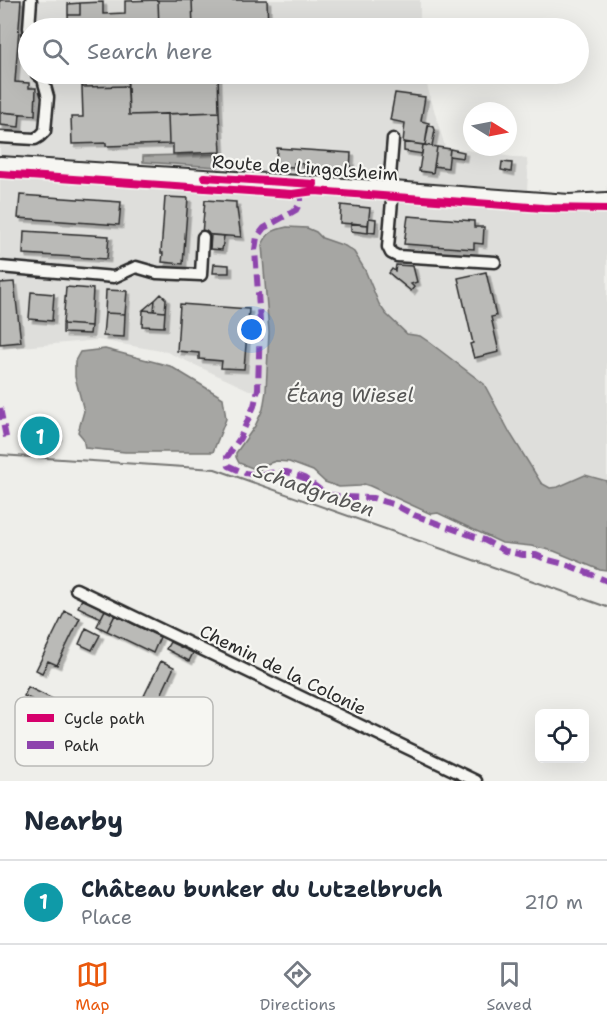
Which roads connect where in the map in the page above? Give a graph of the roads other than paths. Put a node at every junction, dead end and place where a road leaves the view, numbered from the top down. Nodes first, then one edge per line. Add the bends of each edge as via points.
1 (31, 0) edge
2 (30, 18) edge
3 (44, 84) edge
4 (0, 136) edge
5 (393, 139) dead end
6 (0, 164) edge
7 (391, 189) junction
8 (607, 200) edge
9 (203, 237) dead end
10 (495, 262) dead end
11 (0, 267) edge
12 (76, 590) dead end
13 (476, 781) edge

1 - 2 street
3 - 4 street via 48,97 45,131 35,139
5 - 7 street
6 - 7 main road, Route de Lingolsheim
7 - 8 main road, Route de Lingolsheim via 569,202
7 - 10 street via 390,253
9 - 11 street via 201,275 157,273 136,267 114,277
12 - 13 street, Chemin de la Colonie

